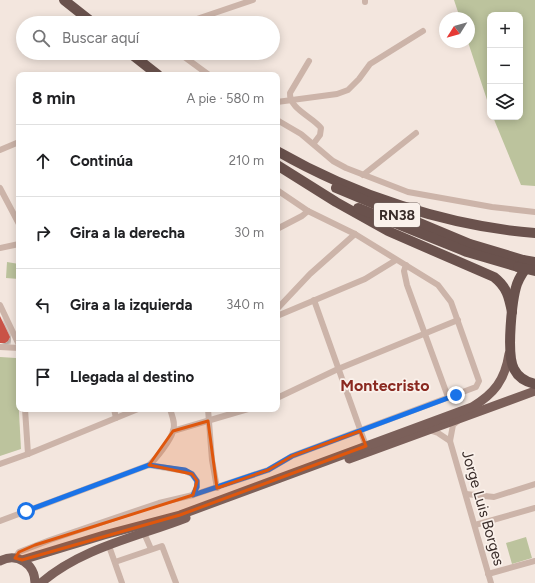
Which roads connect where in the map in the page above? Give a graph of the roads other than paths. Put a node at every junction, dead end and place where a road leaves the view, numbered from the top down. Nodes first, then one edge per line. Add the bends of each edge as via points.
1 (253, 0) edge
2 (66, 2) edge
3 (84, 16) edge
4 (206, 16) edge
5 (423, 31) dead end
6 (139, 60) edge
7 (189, 60) edge
8 (309, 61) dead end
9 (154, 72) edge
10 (205, 72) edge
11 (291, 101) junction
12 (280, 102) edge
13 (280, 122) edge
14 (416, 133) dead end
15 (16, 143) edge
16 (314, 143) junction
17 (0, 150) edge
18 (280, 153) edge
19 (280, 158) edge
20 (280, 167) edge
21 (280, 167) edge
22 (363, 175) junction
23 (0, 188) edge
24 (280, 192) edge
25 (308, 211) junction
26 (535, 212) edge
27 (16, 218) edge
28 (280, 227) edge
29 (535, 232) edge
30 (355, 234) junction
31 (16, 245) edge
32 (0, 248) edge
33 (535, 257) edge
34 (396, 260) junction
35 (535, 262) edge
36 (520, 264) junction
37 (406, 265) junction
38 (535, 271) edge
39 (314, 300) junction
40 (0, 305) edge
41 (280, 306) edge
42 (512, 312) junction
43 (280, 315) edge
44 (458, 320) junction
45 (425, 333) junction
46 (16, 339) edge
47 (0, 347) edge
48 (16, 348) edge
49 (510, 351) junction
50 (338, 369) junction
51 (535, 384) edge
52 (535, 391) edge
53 (280, 397) edge
54 (448, 398) junction
55 (25, 412) edge
56 (115, 412) edge
57 (131, 412) edge
58 (171, 412) edge
59 (208, 412) edge
60 (238, 412) edge
61 (116, 418) junction
62 (459, 420) junction
63 (208, 421) junction
64 (360, 430) junction
65 (429, 430) junction
66 (174, 431) junction
67 (450, 441) junction
68 (366, 446) junction
69 (28, 454) junction
70 (0, 464) edge
71 (149, 465) junction
72 (535, 484) edge
73 (217, 488) junction
74 (466, 494) junction
75 (193, 495) junction
76 (535, 508) edge
77 (0, 521) edge
78 (475, 525) junction
79 (144, 533) junction
80 (109, 546) junction
81 (151, 549) junction
82 (1, 559) edge
83 (18, 559) junction
84 (535, 561) edge
85 (115, 562) junction
86 (488, 574) junction
87 (35, 583) edge
88 (41, 583) edge
89 (122, 583) edge
90 (176, 583) edge
91 (491, 583) edge

1 - 4 street
2 - 3 highway
5 - 11 street via 370,64 348,90
6 - 9 highway
7 - 10 street
8 - 11 street via 290,93
11 - 12 street
11 - 16 street via 321,128 320,136
13 - 16 street
14 - 22 street
15 - 17 street
16 - 22 street via 333,161
18 - 29 highway via 335,182 420,210 491,228
19 - 36 highway, RN38 via 315,178 363,200
20 - 36 highway, RN38 via 359,208 467,252
21 - 42 highway via 388,231 494,277 508,292
22 - 26 street via 408,192
23 - 27 street
24 - 25 street
25 - 28 street
25 - 30 street
30 - 34 street
30 - 41 street via 310,274
31 - 32 street
33 - 42 highway via 517,284
34 - 37 street
34 - 39 street via 365,279
35 - 36 highway, RN38, bridge
36 - 38 highway, RN38, bridge
37 - 44 street via 438,285 451,302
37 - 45 street via 404,271 407,285
39 - 43 street
39 - 50 street
40 - 46 street
42 - 49 highway
44 - 45 street
44 - 54 street via 479,384
45 - 50 street
45 - 54 street
47 - 48 street
49 - 51 highway via 516,373 527,382
49 - 68 main road via 504,377 483,401
50 - 53 street
50 - 64 street
52 - 62 main road
54 - 64 street
55 - 69 street
56 - 61 street
57 - 61 street
58 - 66 street
59 - 63 street
60 - 63 street
61 - 69 street
62 - 65 main road
62 - 67 street, Jorge Luis Borges via 454,425
63 - 66 street
63 - 73 street
64 - 68 street
64 - 73 street via 292,456 268,470
65 - 67 street, Jorge Luis Borges
65 - 79 main road
66 - 71 street
67 - 74 street, Jorge Luis Borges
68 - 83 main road via 180,515
69 - 70 street
71 - 75 street via 185,470 192,474 197,481
71 - 77 street
72 - 74 street via 494,498
73 - 75 street
74 - 78 street, Jorge Luis Borges
75 - 83 street via 159,503 35,546 19,552
76 - 78 street
78 - 86 street, Jorge Luis Borges
79 - 80 main road
79 - 81 street
80 - 85 street
80 - 88 main road via 76,558
81 - 85 street
81 - 90 street via 162,546
82 - 83 main road
83 - 87 main road via 32,569
84 - 86 street
85 - 89 street
86 - 91 street, Jorge Luis Borges

